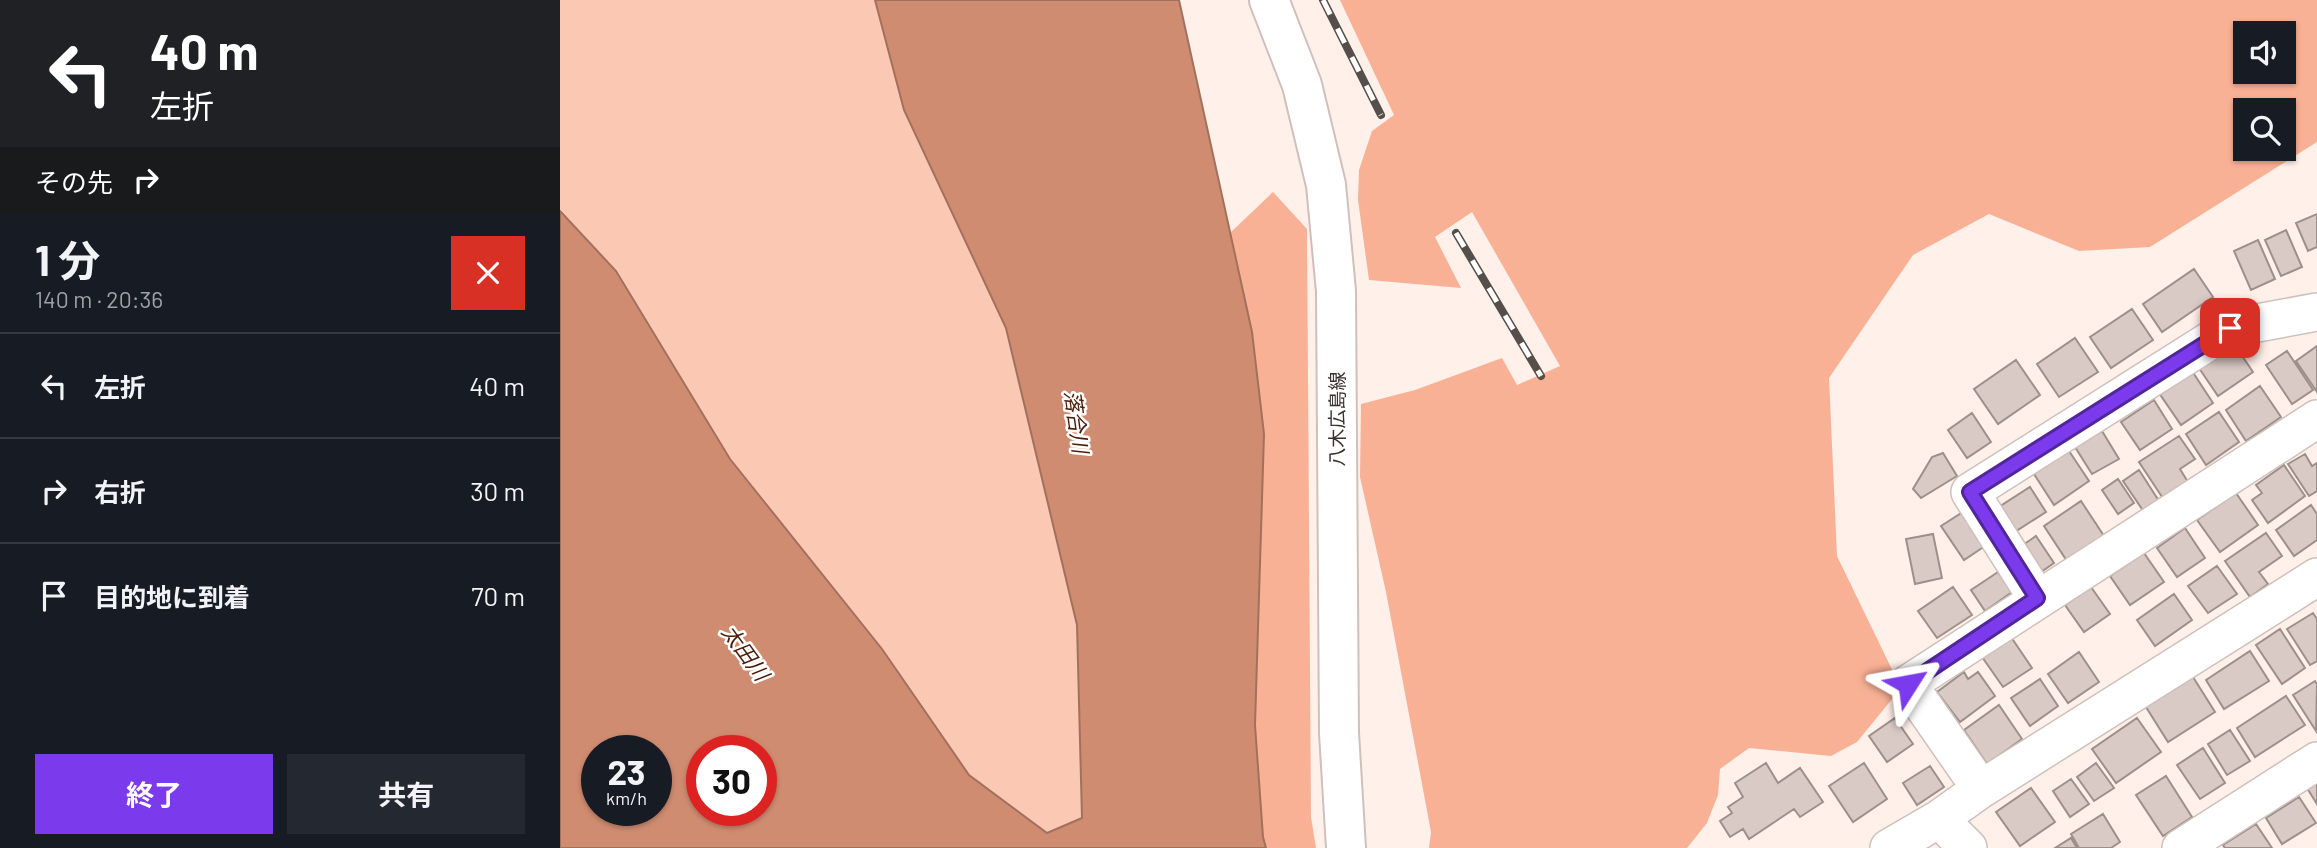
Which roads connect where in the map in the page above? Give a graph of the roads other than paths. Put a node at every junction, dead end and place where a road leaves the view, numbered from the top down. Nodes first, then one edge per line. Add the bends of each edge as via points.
1 (1269, 0) edge
2 (2317, 312) edge
3 (2317, 419) edge
4 (2317, 577) edge
5 (2037, 598) junction
6 (2317, 761) edge
7 (1981, 789) junction
8 (1939, 819) junction
9 (1346, 848) edge
10 (1889, 848) edge
11 (1968, 848) edge
12 (2181, 848) edge

1 - 9 main road, 八木広島線 via 1302,85 1326,185 1336,291 1339,733
2 - 5 street via 2230,328 1970,492
3 - 5 street
4 - 7 street
5 - 7 street via 1908,684
6 - 12 street
7 - 8 street
8 - 10 street
8 - 11 street

